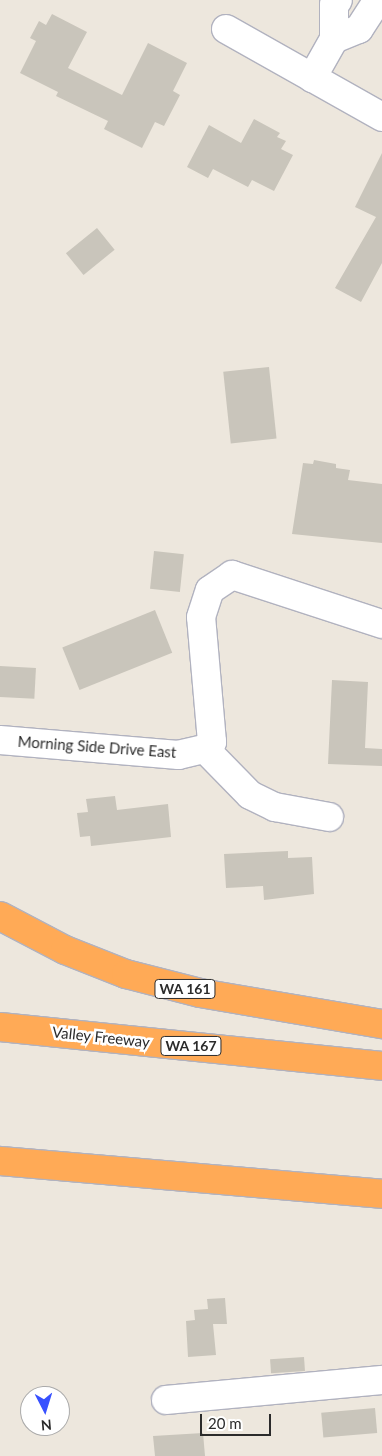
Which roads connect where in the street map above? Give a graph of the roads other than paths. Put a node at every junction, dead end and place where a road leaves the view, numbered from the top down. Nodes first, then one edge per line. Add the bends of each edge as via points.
1 (338, 0) edge
2 (378, 0) edge
3 (226, 29) dead end
4 (334, 39) junction
5 (312, 78) junction
6 (382, 117) edge
7 (382, 624) edge
8 (0, 740) edge
9 (206, 749) junction
10 (329, 817) dead end
11 (0, 916) edge
12 (382, 1024) edge
13 (0, 1027) edge
14 (382, 1066) edge
15 (0, 1161) edge
16 (382, 1194) edge
17 (382, 1380) edge
18 (166, 1400) dead end

1 - 4 street via 334,5
2 - 4 street via 358,29
3 - 5 street
4 - 5 street
5 - 6 street
7 - 9 street via 248,579 232,575 220,581 210,590 201,616 212,742
8 - 9 street, Morning Side Drive East via 178,755
9 - 10 street via 250,795 275,807
11 - 12 highway, WA 161 via 65,950 126,974 200,993
13 - 14 highway, Valley Freeway / WA 167
15 - 16 highway
17 - 18 street

